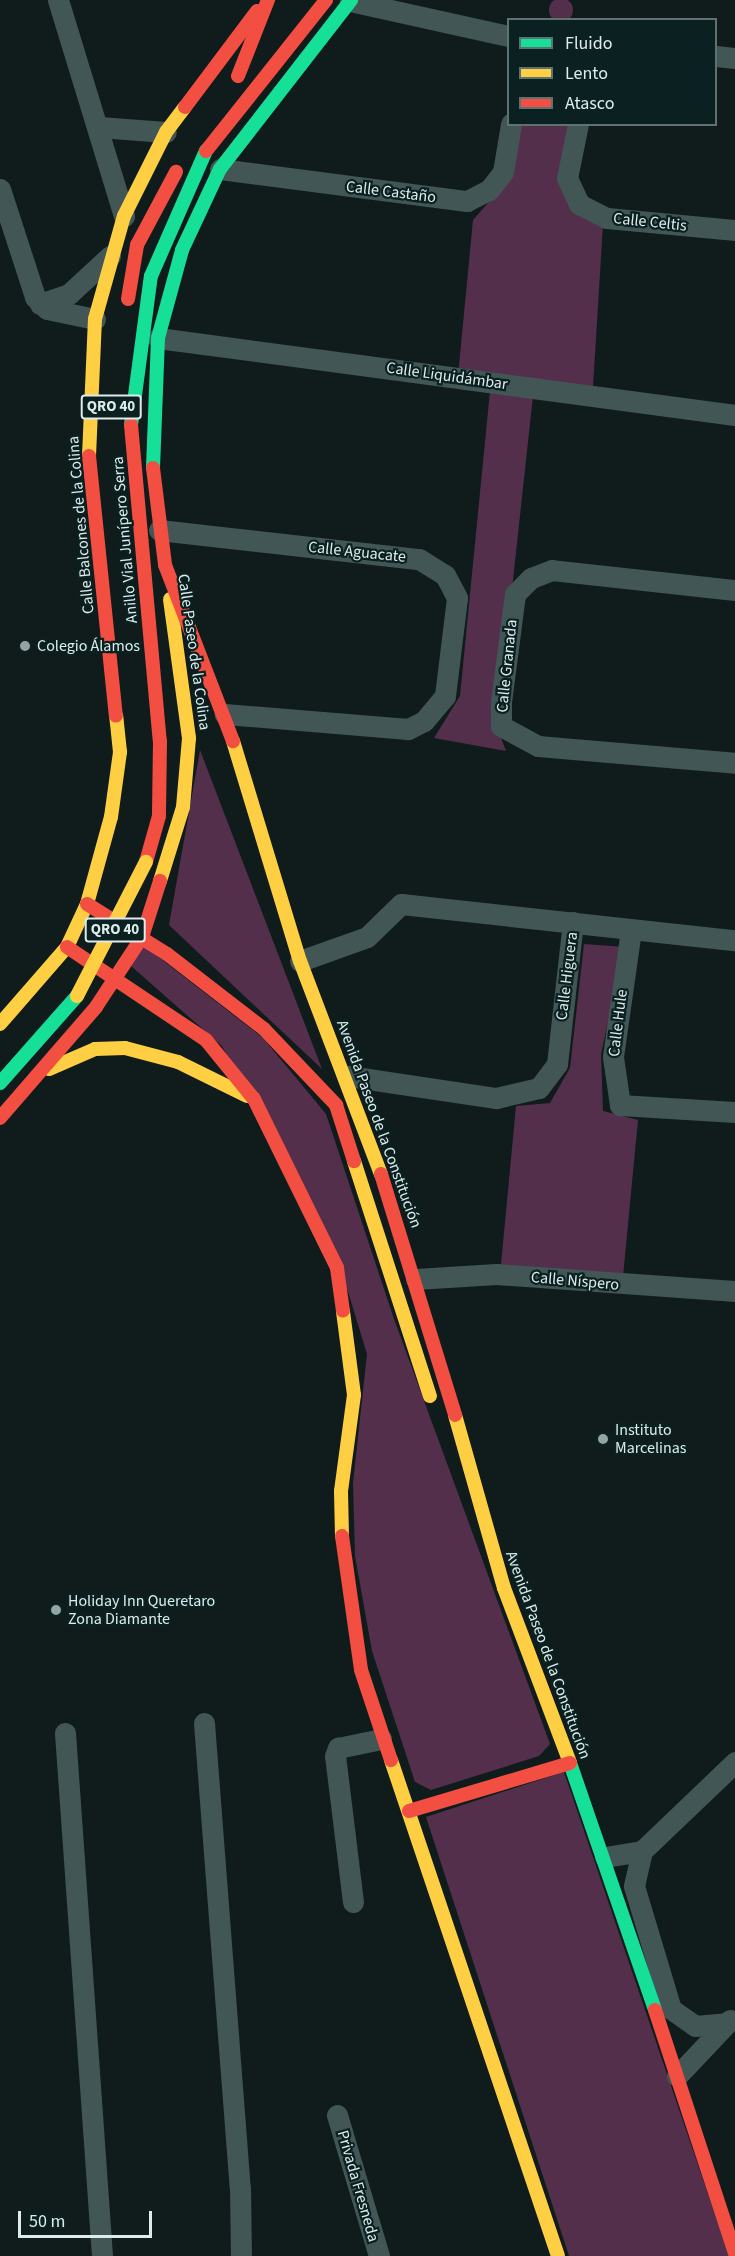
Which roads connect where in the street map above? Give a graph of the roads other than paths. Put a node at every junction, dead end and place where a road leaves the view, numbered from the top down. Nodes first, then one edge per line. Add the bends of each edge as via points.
1 (58, 0) edge
2 (267, 0) edge
3 (326, 0) edge
4 (351, 1) edge
5 (271, 34) dead end
6 (507, 36) edge
7 (717, 56) edge
8 (735, 58) edge
9 (238, 76) junction
10 (225, 93) dead end
11 (511, 126) edge
12 (578, 126) edge
13 (99, 127) junction
14 (166, 132) junction
15 (184, 157) dead end
16 (220, 170) junction
17 (0, 189) edge
18 (124, 216) junction
19 (735, 230) edge
20 (114, 251) junction
21 (40, 304) junction
22 (126, 313) dead end
23 (95, 319) junction
24 (158, 338) junction
25 (735, 415) edge
26 (159, 530) junction
27 (165, 565) junction
28 (735, 590) edge
29 (225, 714) junction
30 (735, 763) edge
31 (92, 889) junction
32 (110, 894) dead end
33 (87, 904) junction
34 (148, 918) junction
35 (573, 921) junction
36 (631, 930) junction
37 (142, 937) junction
38 (735, 940) edge
39 (67, 946) junction
40 (56, 959) junction
41 (300, 961) junction
42 (72, 967) dead end
43 (116, 981) junction
44 (106, 995) junction
45 (0, 1024) edge
46 (42, 1073) junction
47 (348, 1076) junction
48 (0, 1083) edge
49 (254, 1099) junction
50 (735, 1112) edge
51 (0, 1118) edge
52 (416, 1279) junction
53 (735, 1291) edge
54 (435, 1412) dead end
55 (446, 1444) dead end
56 (504, 1588) junction
57 (204, 1722) dead end
58 (65, 1733) dead end
59 (381, 1739) junction
60 (570, 1762) junction
61 (731, 1770) edge
62 (409, 1811) junction
63 (642, 1851) junction
64 (605, 1857) junction
65 (353, 1902) dead end
66 (731, 2019) edge
67 (676, 2076) junction
68 (337, 2115) dead end
69 (733, 2240) edge
70 (102, 2256) edge
71 (241, 2256) edge
72 (379, 2256) edge
73 (558, 2256) edge

1 - 13 street
2 - 9 main road
2 - 14 main road, Calle Balcones de la Colina
3 - 48 main road, Anillo Vial Junípero Serra / QRO 40, bridge via 211,141 152,276 131,427 160,741 159,816 146,862 113,935 77,996
4 - 6 street
4 - 16 main road, Avenida Paseo de la Constitución
5 - 9 main road
7 - 8 street
9 - 10 main road
11 - 16 street, Calle Castaño via 503,172 489,190 467,201
12 - 19 street, Calle Celtis via 567,178 579,204 607,218
13 - 14 street
13 - 18 street
14 - 18 main road, Calle Balcones de la Colina
15 - 22 main road via 136,245
16 - 24 main road, Avenida Paseo de la Constitución via 182,250
17 - 21 street
18 - 20 main road, Calle Balcones de la Colina
20 - 21 street via 69,294
20 - 23 main road, Calle Balcones de la Colina
21 - 23 street
23 - 31 main road, Calle Balcones de la Colina via 88,445 120,752
24 - 25 street, Calle Liquidámbar
24 - 26 main road, Avenida Paseo de la Constitución via 152,460
26 - 27 main road, Avenida Paseo de la Constitución
26 - 29 street, Calle Aguacate via 418,560 445,575 457,598 445,696 424,721 408,729
27 - 29 main road, Avenida Paseo de la Constitución
27 - 34 main road, Calle Paseo de la Colina via 189,738 183,807
28 - 30 street, Calle Granada via 552,570 531,578 515,594 501,726 538,746
29 - 41 main road, Avenida Paseo de la Constitución
31 - 33 main road, Calle Balcones de la Colina
31 - 34 main road
32 - 42 main road, QRO 40
33 - 37 main road
33 - 39 main road, Calle Balcones de la Colina
34 - 37 main road, Calle Paseo de la Colina
35 - 36 street
35 - 41 street, Calle Higuera via 401,904 367,937
35 - 47 street, Calle Higuera via 557,1064 539,1088 496,1098
36 - 38 street
36 - 50 street, Calle Hule via 613,1057 620,1105
37 - 43 main road, Calle Paseo de la Colina
37 - 54 main road via 264,1029 336,1105
39 - 40 main road, Calle Balcones de la Colina
39 - 43 main road
40 - 44 main road via 84,971
40 - 45 main road, Calle Balcones de la Colina
41 - 47 main road, Avenida Paseo de la Constitución
43 - 44 main road, Calle Paseo de la Colina
43 - 49 main road via 206,1040
44 - 46 main road, Calle Paseo de la Colina
46 - 49 main road via 95,1049 125,1048 178,1062
46 - 51 main road, Calle Paseo de la Colina
47 - 52 main road, Avenida Paseo de la Constitución
49 - 59 main road via 337,1268 354,1395 341,1491 343,1554 362,1670
52 - 53 street, Calle Níspero via 496,1274
52 - 56 main road, Avenida Paseo de la Constitución
55 - 56 main road
56 - 60 main road, Avenida Paseo de la Constitución
57 - 71 street via 240,2188
58 - 70 street
59 - 62 main road
59 - 65 street via 338,1749 335,1756
60 - 62 main road
60 - 64 main road, Avenida Paseo de la Constitución
61 - 63 street
62 - 73 main road
63 - 64 street
63 - 66 street via 634,1886 671,2009 696,2026
64 - 67 main road, Avenida Paseo de la Constitución
66 - 67 street
67 - 69 main road, Avenida Paseo de la Constitución
68 - 72 street, Privada Fresneda

